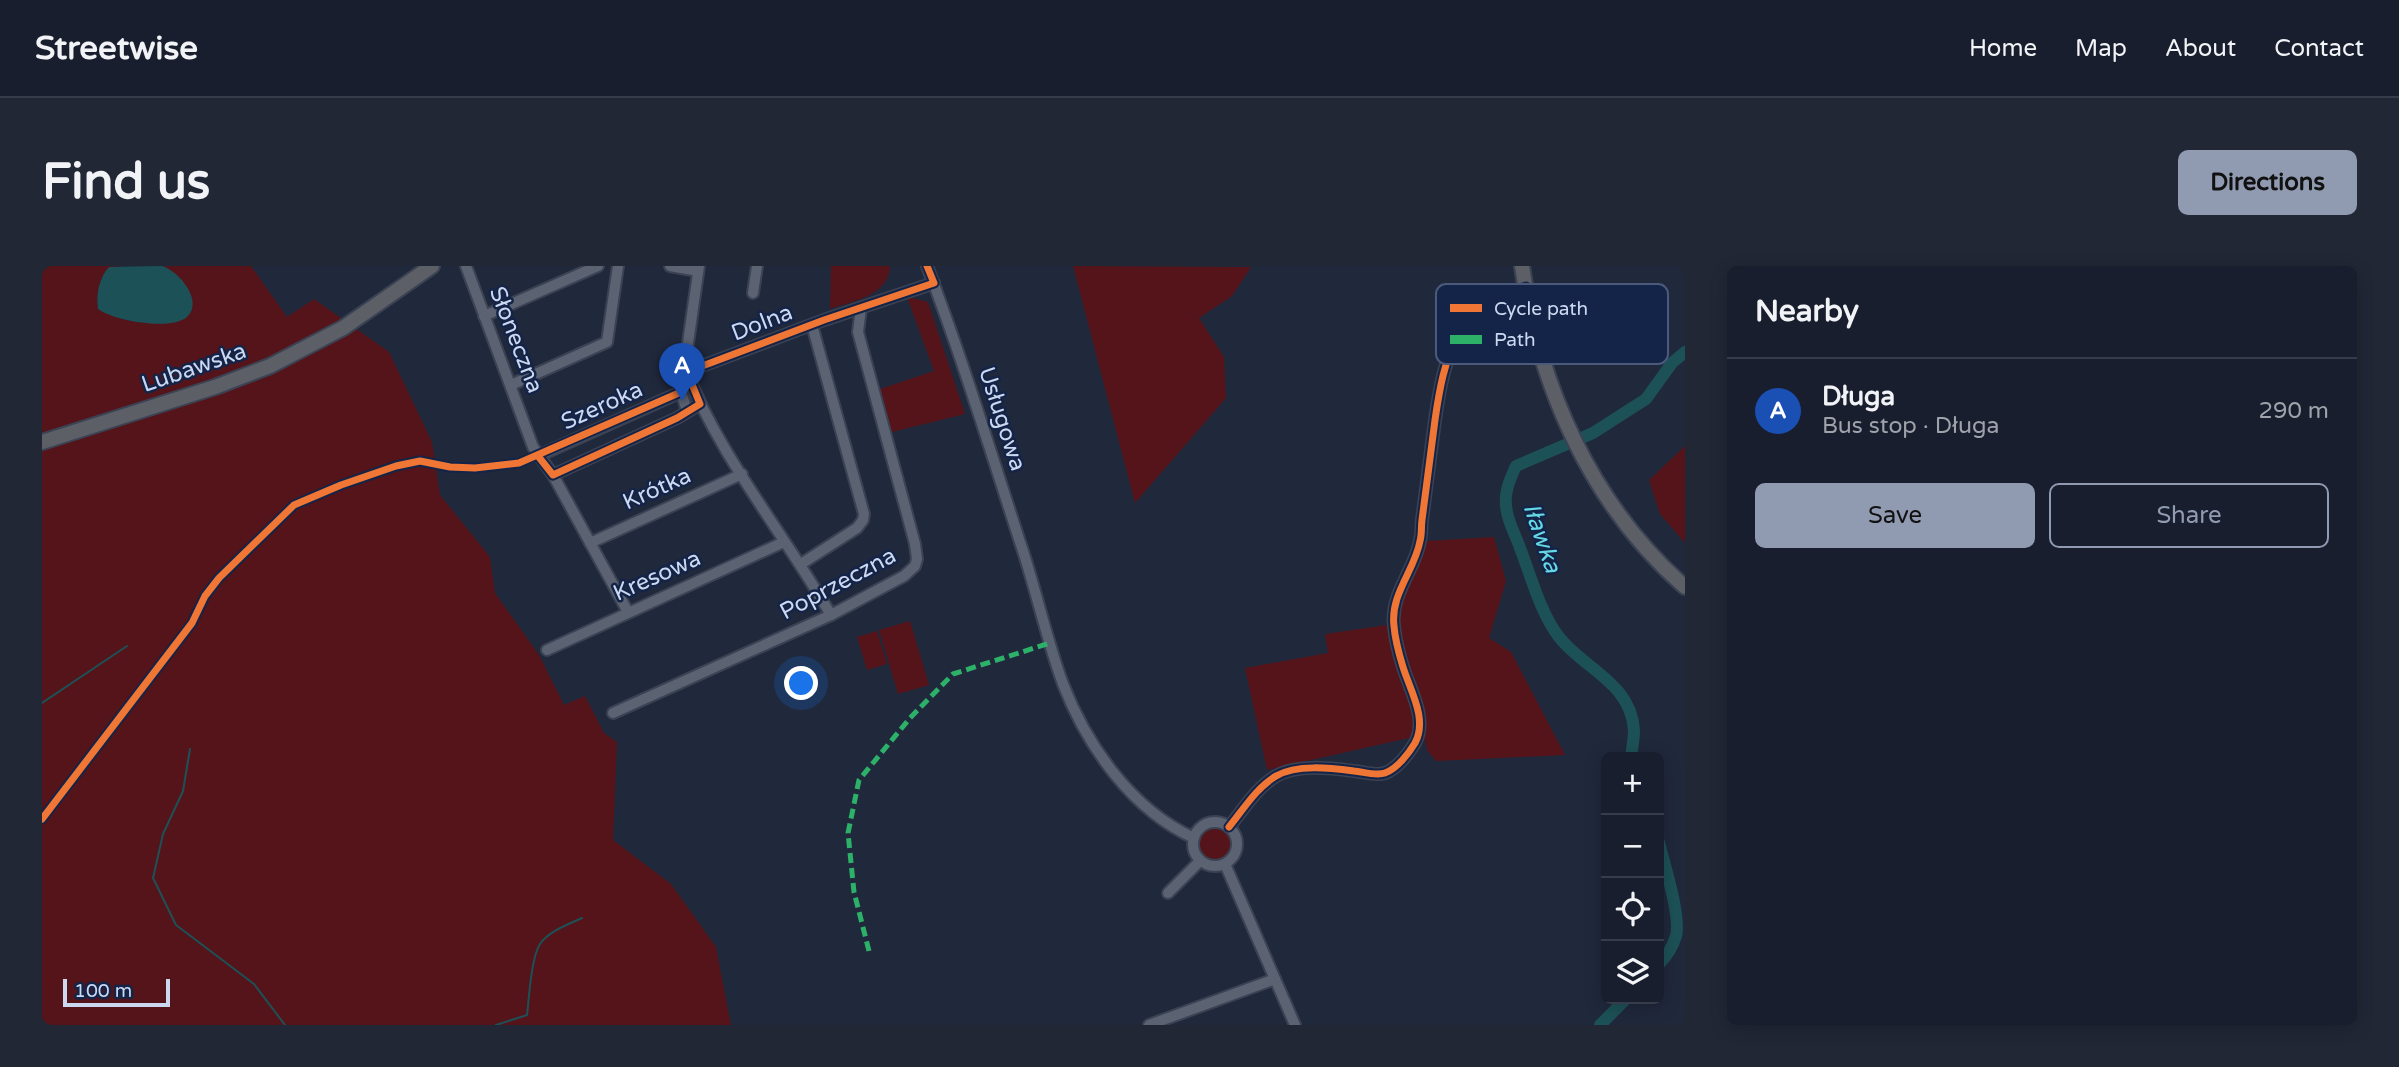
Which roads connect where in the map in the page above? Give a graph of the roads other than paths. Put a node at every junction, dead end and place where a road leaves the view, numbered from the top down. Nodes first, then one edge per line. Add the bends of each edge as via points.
1 (421, 266) edge
2 (432, 266) edge
3 (466, 266) edge
4 (598, 266) edge
5 (618, 266) edge
6 (670, 266) edge
7 (757, 266) edge
8 (927, 266) edge
9 (1522, 266) edge
10 (699, 268) edge
11 (934, 283) junction
12 (1525, 284) edge
13 (753, 293) dead end
14 (861, 307) junction
15 (484, 316) junction
16 (812, 325) junction
17 (323, 338) junction
18 (1445, 364) edge
19 (1545, 364) edge
20 (684, 366) junction
21 (511, 385) junction
22 (681, 392) junction
23 (700, 404) junction
24 (687, 411) junction
25 (42, 442) edge
26 (538, 456) junction
27 (742, 474) junction
28 (553, 475) junction
29 (784, 542) junction
30 (590, 543) junction
31 (801, 564) junction
32 (1685, 587) edge
33 (628, 612) junction
34 (831, 615) junction
35 (547, 650) dead end
36 (613, 713) dead end
37 (1229, 827) junction
38 (1194, 838) junction
39 (1200, 860) junction
40 (1225, 864) junction
41 (1168, 893) dead end
42 (1275, 979) junction
43 (1149, 1025) edge
44 (1295, 1025) edge

1 - 17 main road, Lubawska
2 - 17 main road, Lubawska
3 - 15 street, Słoneczna
4 - 15 street
5 - 21 street via 607,342
6 - 10 street
7 - 13 street
8 - 11 street, Usługowa
9 - 12 main road
10 - 20 street
11 - 14 street
11 - 38 street, Usługowa via 1062,680 1090,738 1117,777 1162,820
14 - 16 street
14 - 34 street, Poprzeczna via 858,332 918,559 912,571
15 - 21 street, Słoneczna
16 - 20 street, Dolna via 705,365
16 - 31 street, Dolna via 864,514 857,528
17 - 25 main road, Lubawska via 247,376
18 - 37 street via 1421,541 1394,614 1402,666 1419,709 1417,739 1388,772 1301,769 1276,776
19 - 32 main road via 1591,472 1619,516
20 - 22 street
20 - 23 street
21 - 26 street, Słoneczna
22 - 24 street
22 - 26 street, Szeroka
23 - 24 street, Szeroka
23 - 27 street
24 - 28 street, Szeroka
26 - 28 street, Słoneczna
27 - 29 street
27 - 30 street, Krótka
28 - 30 street, Słoneczna
29 - 31 street
29 - 33 street, Kresowa
30 - 33 street, Słoneczna
31 - 34 street
33 - 35 street, Kresowa
34 - 36 street, Poprzeczna
37 - 38 street via 1207,823
37 - 40 street via 1238,844
38 - 39 street via 1193,850
39 - 40 street via 1207,866
39 - 41 street
40 - 42 street
42 - 43 street
42 - 44 street

